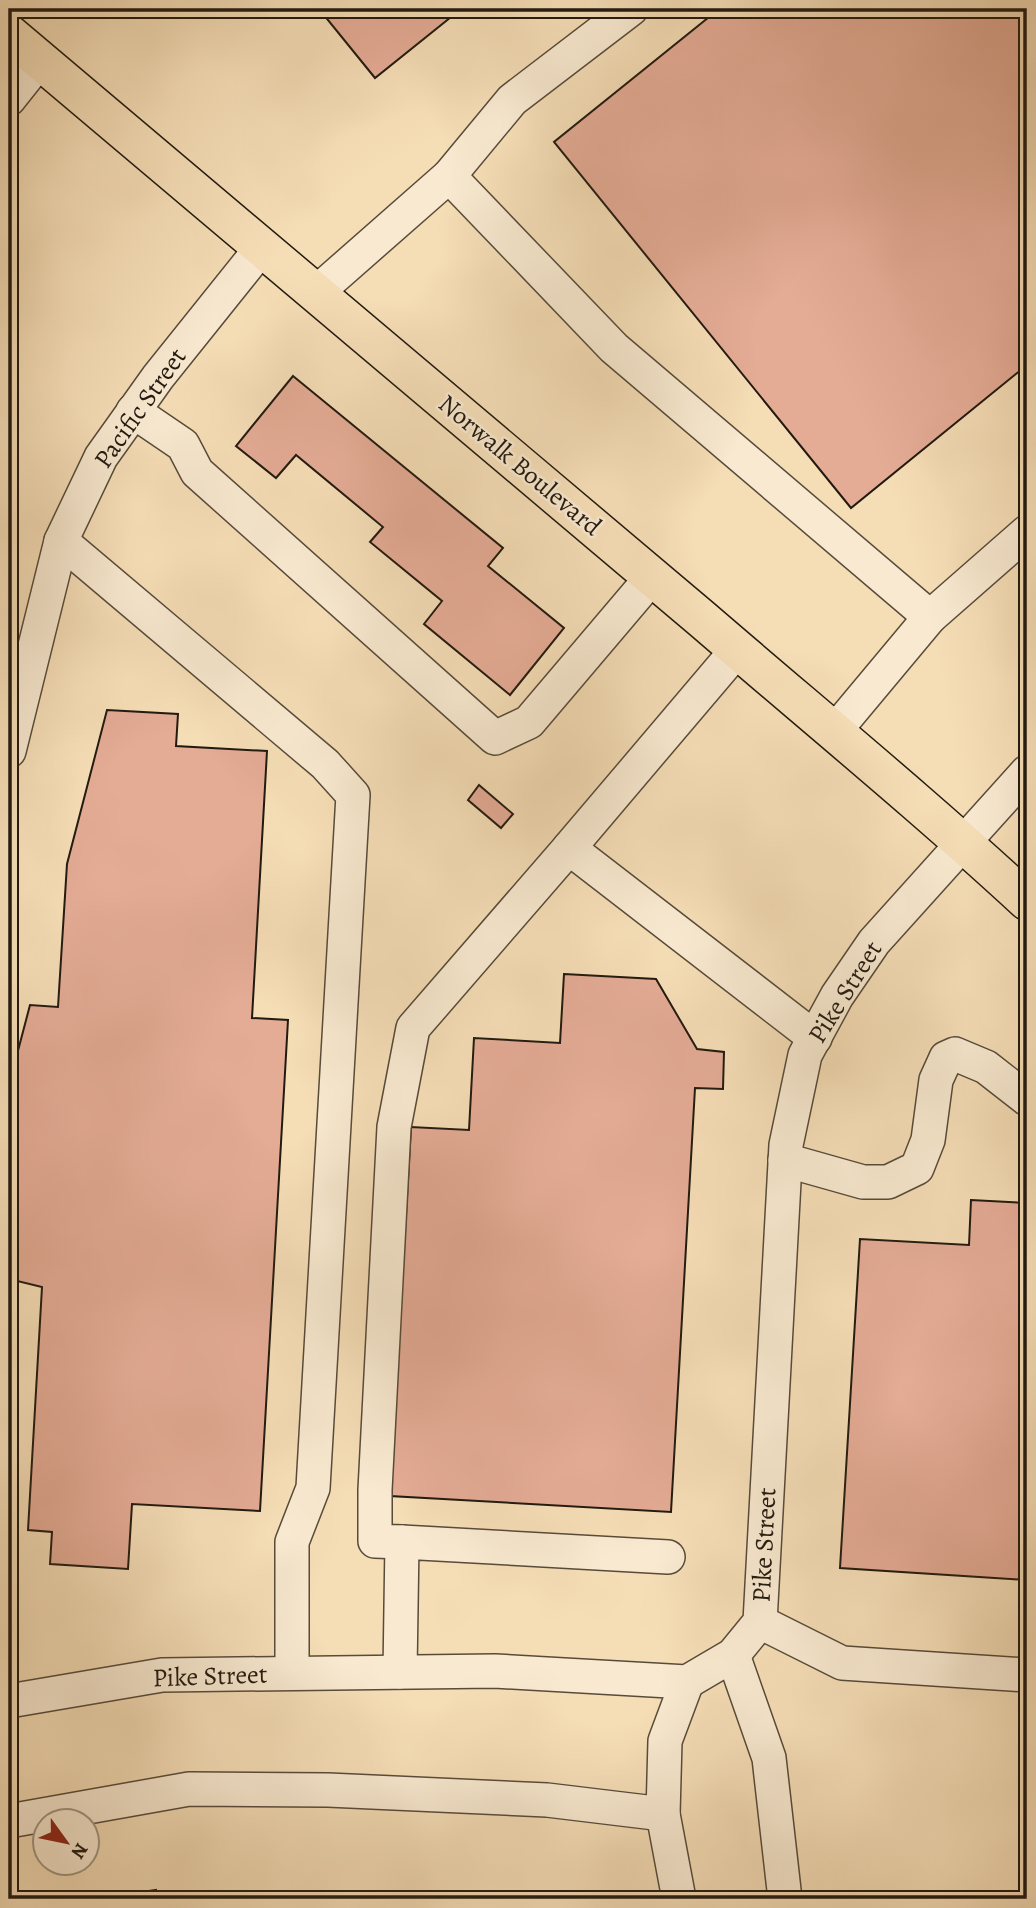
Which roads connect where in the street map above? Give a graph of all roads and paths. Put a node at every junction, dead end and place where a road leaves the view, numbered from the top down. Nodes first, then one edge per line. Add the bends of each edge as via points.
1 (631, 9) edge
2 (9, 34) edge
3 (40, 61) junction
4 (9, 99) edge
5 (449, 176) junction
6 (262, 246) junction
7 (317, 292) junction
8 (133, 411) junction
9 (1027, 532) edge
10 (61, 541) junction
11 (652, 577) junction
12 (930, 617) junction
13 (23, 639) edge
14 (737, 650) junction
15 (834, 732) junction
16 (9, 751) edge
17 (1027, 772) edge
18 (963, 842) junction
19 (569, 848) junction
20 (1027, 901) edge
21 (815, 1038) junction
22 (1027, 1099) edge
23 (785, 1160) junction
24 (402, 1542) junction
25 (668, 1557) dead end
26 (760, 1622) junction
27 (733, 1655) junction
28 (400, 1672) junction
29 (292, 1673) junction
30 (1027, 1675) edge
31 (687, 1682) junction
32 (9, 1701) edge
33 (663, 1814) junction
34 (9, 1821) edge
35 (679, 1899) edge
36 (785, 1899) edge

1 - 5 street via 512,100
2 - 3 main road, Norwalk Boulevard
3 - 4 street
3 - 6 main road, Norwalk Boulevard
5 - 7 street
5 - 12 street via 614,348
6 - 7 main road, Norwalk Boulevard
6 - 8 street, Pacific Street
7 - 11 main road, Norwalk Boulevard
8 - 10 street, Pacific Street via 101,457
8 - 11 street via 183,444 197,472 495,738 529,722
9 - 12 street
10 - 13 street, Pacific Street
10 - 29 street via 325,764 353,795 313,1489 292,1542
11 - 14 main road, Norwalk Boulevard
12 - 15 street
13 - 16 street, Pacific Street
14 - 15 main road, Norwalk Boulevard
14 - 19 street
15 - 18 main road, Norwalk Boulevard
17 - 18 street, Pike Street
18 - 20 main road, Norwalk Boulevard
18 - 21 street, Pike Street via 874,942 836,996
19 - 21 street
19 - 24 street via 414,1028 394,1127 375,1490 375,1541
21 - 23 street, Pike Street via 805,1055
22 - 23 street via 986,1068 955,1054 946,1058 936,1080 928,1140 917,1168 888,1181 863,1182
23 - 26 street, Pike Street
24 - 25 street
24 - 28 street
26 - 27 street, Pike Street
26 - 30 street via 842,1663
27 - 31 street, Pike Street
27 - 36 street via 769,1758
28 - 29 street, Pike Street
28 - 31 street, Pike Street via 495,1671
29 - 32 street, Pike Street via 162,1675
31 - 33 street via 664,1741
33 - 34 street via 547,1800 189,1789
33 - 35 street

